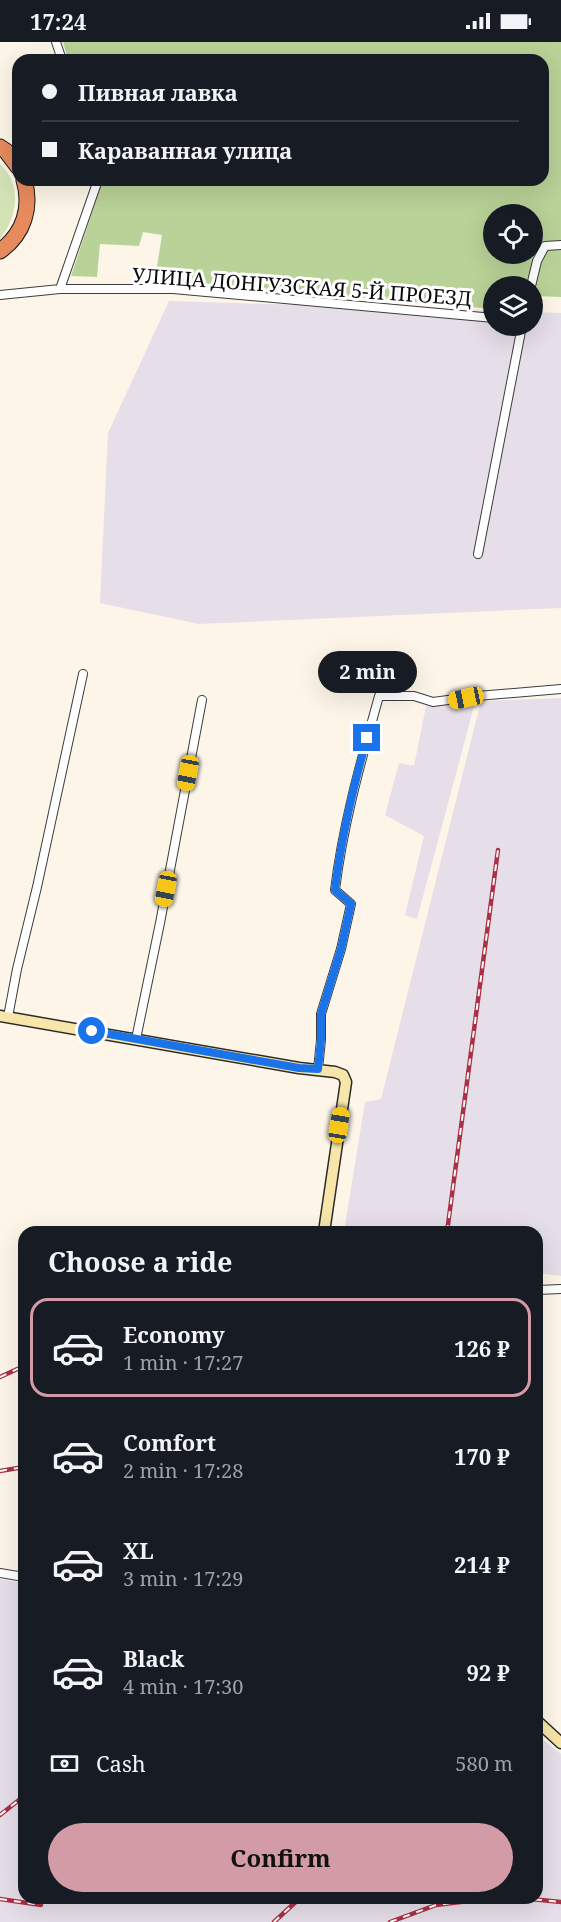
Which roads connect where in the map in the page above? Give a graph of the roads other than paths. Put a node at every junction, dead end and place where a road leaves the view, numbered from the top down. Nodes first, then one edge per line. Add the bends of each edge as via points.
1 (0, 147) edge
2 (12, 159) edge
3 (25, 186) edge
4 (97, 186) edge
5 (561, 245) edge
6 (0, 250) edge
7 (533, 276) edge
8 (60, 289) junction
9 (0, 295) edge
10 (483, 317) edge
11 (520, 336) edge
12 (478, 554) dead end
13 (83, 674) dead end
14 (561, 689) edge
15 (202, 700) dead end
16 (4, 1017) edge
17 (136, 1039) junction
18 (318, 1069) junction
19 (325, 1226) edge
20 (561, 1289) edge
21 (543, 1290) edge
22 (0, 1573) edge
23 (18, 1576) edge
24 (543, 1726) edge
25 (561, 1743) edge

1 - 2 highway
3 - 6 highway via 28,203 24,220 15,237
4 - 8 street
5 - 7 street via 545,246
8 - 9 street, УЛИЦА ДОНГУЗСКАЯ 5-Й ПРОЕЗД
8 - 10 street, УЛИЦА ДОНГУЗСКАЯ 5-Й ПРОЕЗД via 173,289
11 - 12 street
13 - 16 street
14 - 18 street via 433,702 414,696 379,696 340,850 335,890 351,904 321,1014
15 - 17 street
16 - 17 street
17 - 18 street
18 - 19 street via 343,1075 346,1082
20 - 21 street
22 - 23 street
24 - 25 street

